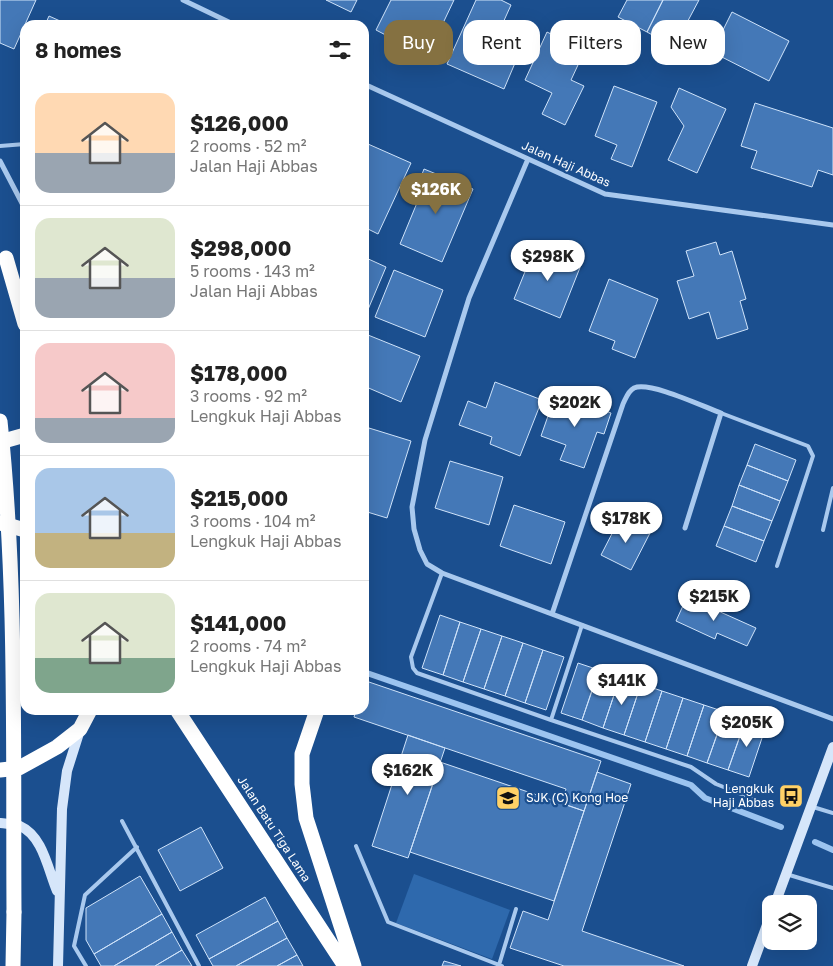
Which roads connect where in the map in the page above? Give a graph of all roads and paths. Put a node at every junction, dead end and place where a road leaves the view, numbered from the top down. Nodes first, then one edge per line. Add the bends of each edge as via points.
1 (183, 0) edge
2 (225, 20) edge
3 (369, 86) edge
4 (20, 144) edge
5 (0, 146) edge
6 (528, 159) junction
7 (0, 160) edge
8 (20, 199) edge
9 (833, 225) edge
10 (3, 252) edge
11 (20, 288) edge
12 (20, 308) edge
13 (722, 413) junction
14 (0, 421) edge
15 (20, 437) edge
16 (0, 442) edge
17 (833, 488) edge
18 (0, 523) edge
19 (685, 528) dead end
20 (20, 529) edge
21 (823, 530) dead end
22 (777, 566) dead end
23 (442, 573) junction
24 (552, 614) junction
25 (582, 625) junction
26 (87, 715) edge
27 (180, 715) edge
28 (315, 715) edge
29 (833, 719) edge
30 (551, 720) junction
31 (80, 729) junction
32 (833, 746) edge
33 (0, 770) edge
34 (769, 805) dead end
35 (811, 806) junction
36 (833, 813) edge
37 (122, 821) dead end
38 (0, 824) edge
39 (356, 846) dead end
40 (137, 847) junction
41 (786, 874) junction
42 (833, 888) edge
43 (58, 894) junction
44 (778, 895) edge
45 (516, 909) dead end
46 (762, 939) edge
47 (13, 966) edge
48 (58, 966) edge
49 (86, 966) edge
50 (199, 966) edge
51 (345, 966) edge
52 (354, 966) edge
53 (500, 966) edge
54 (752, 966) edge

1 - 2 street
3 - 6 street, Jalan Haji Abbas
4 - 5 lane
6 - 9 street, Jalan Haji Abbas via 605,194
6 - 23 street via 469,298 425,440 412,507 414,529 427,564
7 - 8 street
10 - 11 highway
10 - 12 highway
13 - 19 street
13 - 22 lane via 808,446 813,456
13 - 24 street via 648,387 633,388 628,393
14 - 47 highway, bridge via 7,492 13,666
15 - 16 highway
17 - 21 lane
18 - 20 highway
23 - 24 street
23 - 30 lane via 411,657 413,668 418,673
24 - 25 street
25 - 29 street
25 - 30 lane
26 - 31 highway
27 - 51 highway, Jalan Batu Tiga Lama
28 - 52 highway via 302,754 306,818
30 - 34 lane via 691,767 716,784
31 - 33 highway via 57,747 19,768
31 - 43 main road via 62,809
32 - 35 main road
35 - 36 lane
35 - 41 main road
37 - 40 lane
38 - 43 main road via 19,826 33,836
39 - 53 lane via 388,922
40 - 49 lane via 86,894 74,946
40 - 50 lane
41 - 42 lane
41 - 44 main road
43 - 48 main road
45 - 53 lane
46 - 54 main road

